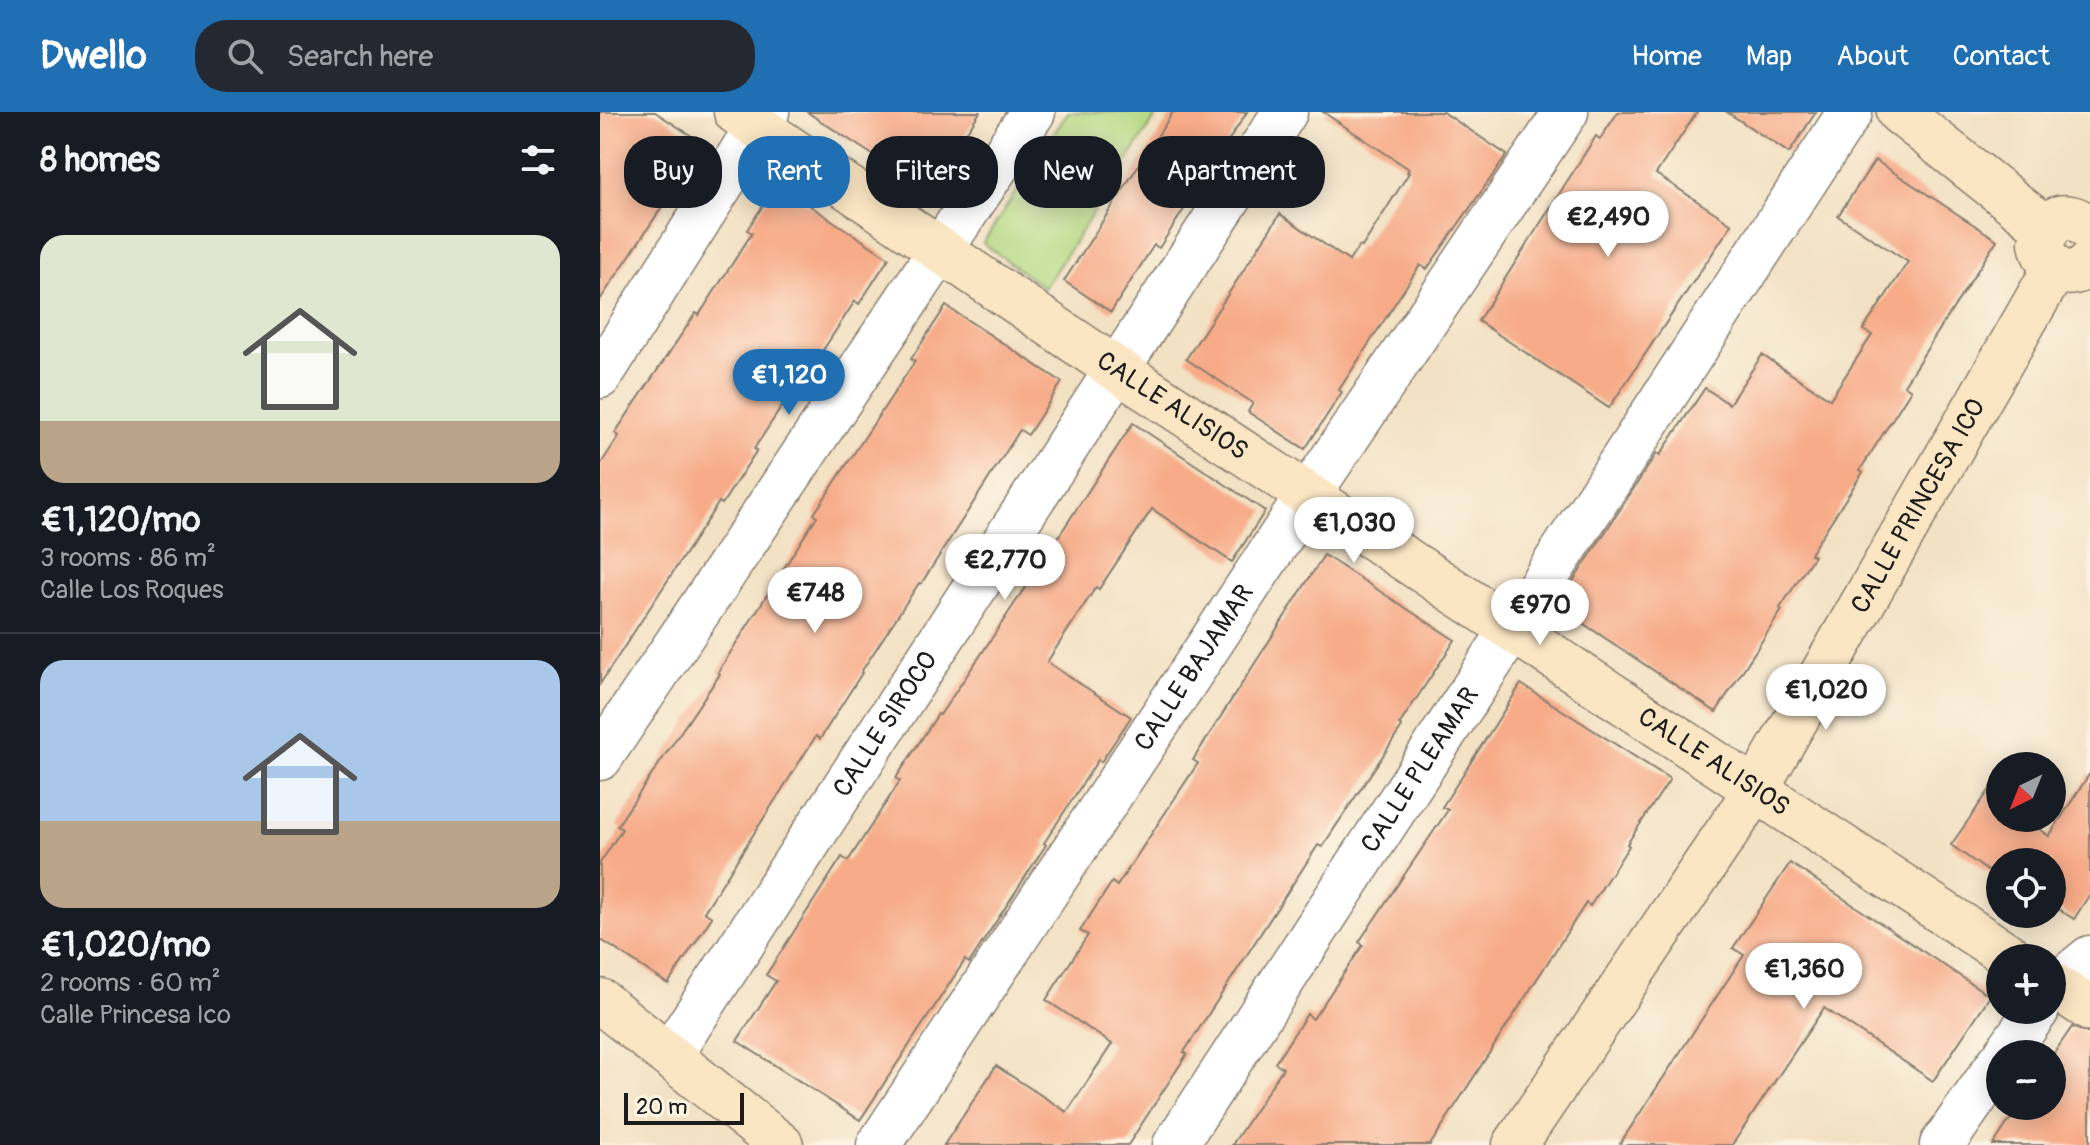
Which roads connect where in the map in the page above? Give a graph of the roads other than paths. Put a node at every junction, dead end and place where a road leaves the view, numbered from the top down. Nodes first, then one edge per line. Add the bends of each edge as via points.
1 (1033, 112) edge
2 (1285, 112) edge
3 (1566, 112) edge
4 (1850, 112) edge
5 (1899, 112) edge
6 (754, 117) edge
7 (2079, 244) edge
8 (941, 251) junction
9 (1116, 369) junction
10 (600, 376) edge
11 (1309, 494) junction
12 (1510, 629) junction
13 (600, 758) edge
14 (1755, 791) junction
15 (1990, 944) edge
16 (2090, 958) edge
17 (2066, 978) edge
18 (2066, 999) edge
19 (600, 1001) edge
20 (2090, 1009) edge
21 (669, 1056) junction
22 (1986, 1082) edge
23 (781, 1145) edge
24 (879, 1145) edge
25 (1175, 1145) edge
26 (1515, 1145) edge
27 (1942, 1145) edge

1 - 8 street
2 - 9 street, CALLE SIROCO
3 - 11 street, CALLE BAJAMAR
4 - 12 street, CALLE PLEAMAR
5 - 7 street
6 - 8 street, CALLE ALISIOS
6 - 10 street
7 - 14 street, CALLE PRINCESA ICO
8 - 9 street, CALLE ALISIOS
8 - 13 street
9 - 11 street, CALLE ALISIOS
9 - 21 street, CALLE SIROCO
11 - 12 street, CALLE ALISIOS
11 - 24 street, CALLE BAJAMAR
12 - 14 street, CALLE ALISIOS
12 - 25 street, CALLE PLEAMAR
14 - 15 street, CALLE ALISIOS
14 - 26 street, CALLE PRINCESA ICO
16 - 17 street
18 - 20 street
19 - 21 street
21 - 23 street
22 - 27 street

